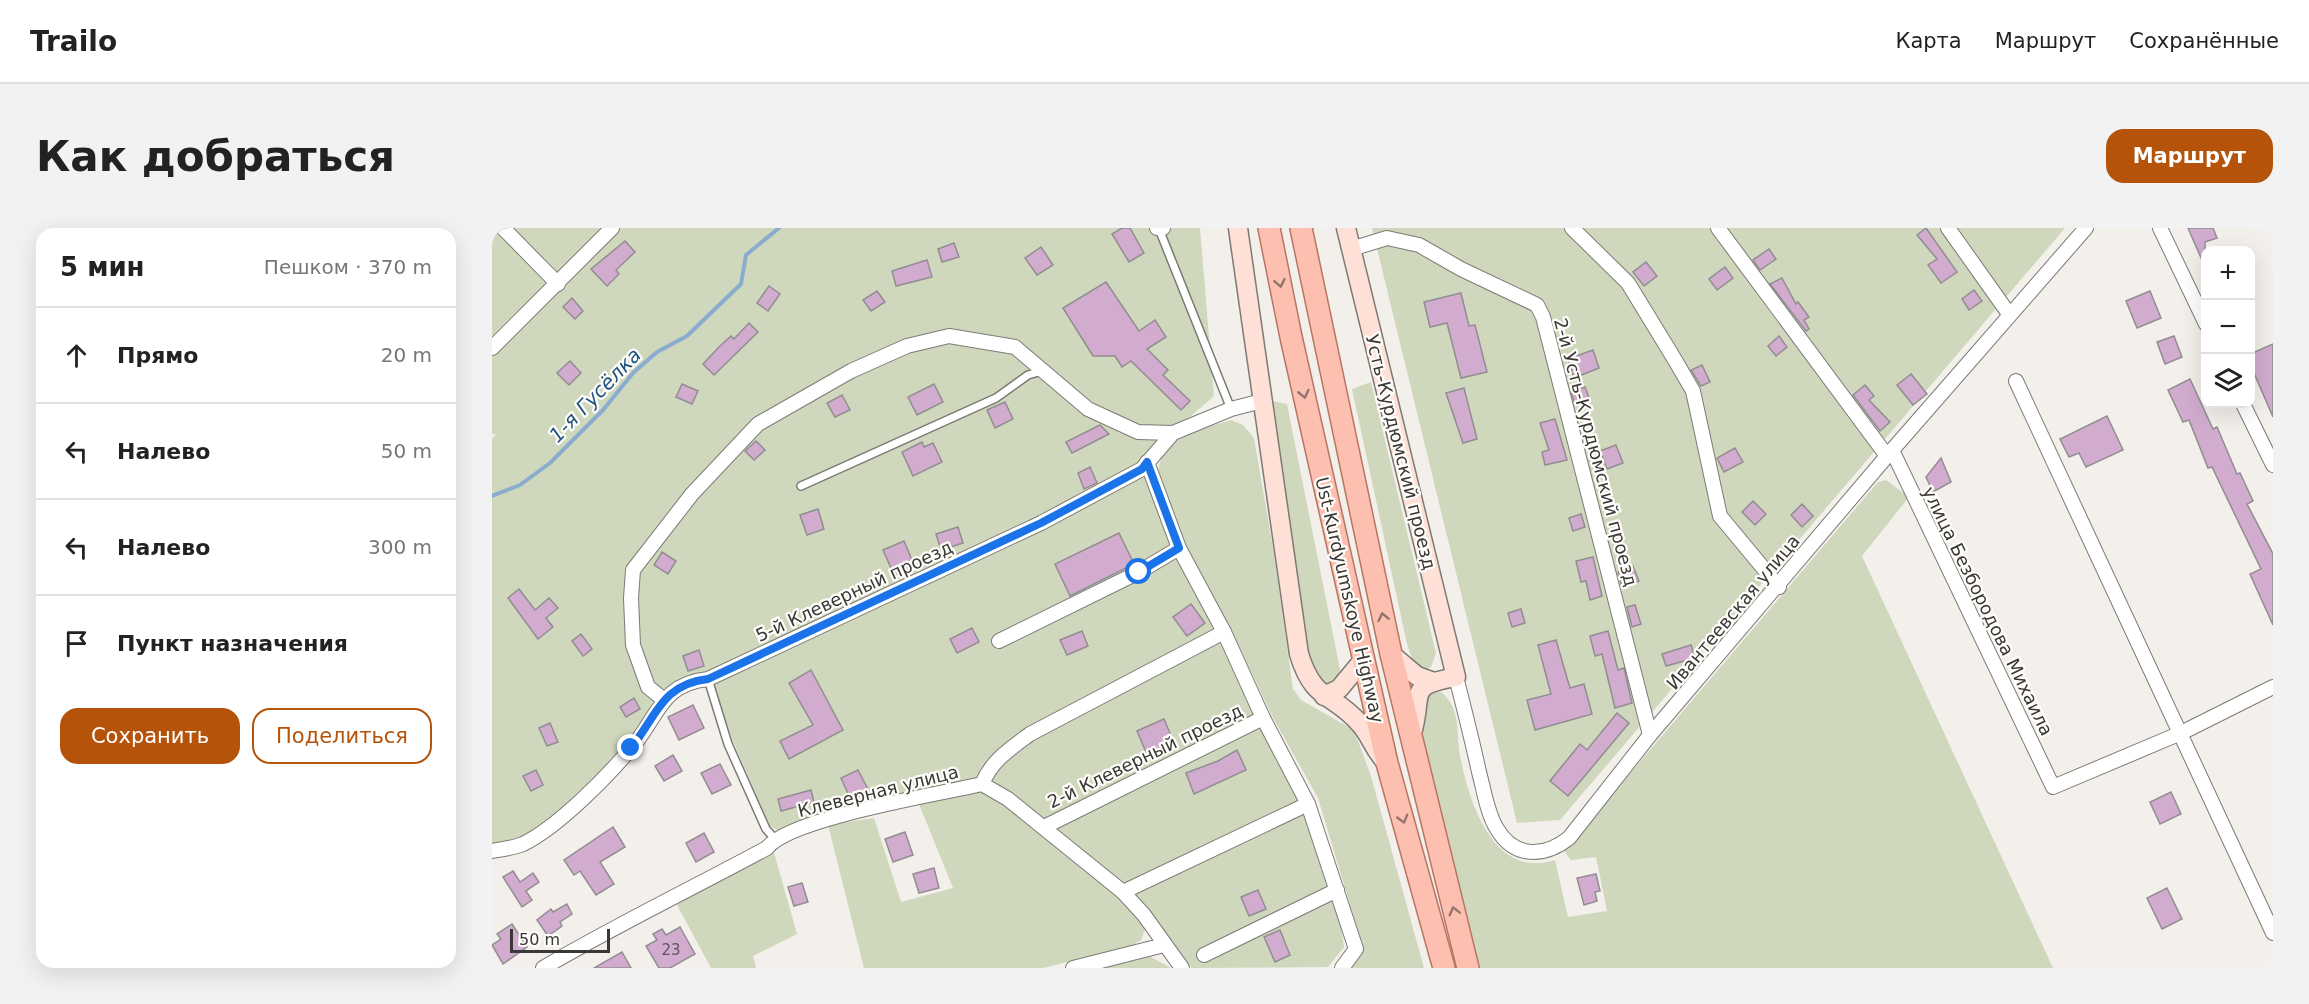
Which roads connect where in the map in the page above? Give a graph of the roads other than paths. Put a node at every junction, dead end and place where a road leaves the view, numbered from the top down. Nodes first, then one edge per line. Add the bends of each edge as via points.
1 (503, 228) edge
2 (612, 228) edge
3 (1160, 228) edge
4 (1238, 228) edge
5 (1269, 228) edge
6 (1301, 228) edge
7 (1346, 228) edge
8 (1572, 228) edge
9 (1718, 228) edge
10 (1948, 228) edge
11 (2086, 228) edge
12 (2160, 228) edge
13 (1351, 249) junction
14 (558, 284) junction
15 (2009, 314) junction
16 (2201, 315) edge
17 (492, 348) edge
18 (1045, 371) junction
19 (2016, 381) dead end
20 (1262, 401) junction
21 (2245, 408) edge
22 (1231, 409) junction
23 (1173, 433) junction
24 (1889, 453) junction
25 (1147, 462) junction
26 (2273, 465) edge
27 (801, 486) dead end
28 (1179, 548) junction
29 (1779, 587) junction
30 (1224, 632) junction
31 (999, 641) dead end
32 (1391, 654) junction
33 (1364, 659) junction
34 (1456, 677) junction
35 (708, 679) junction
36 (1431, 681) junction
37 (2273, 687) edge
38 (1324, 696) junction
39 (663, 699) junction
40 (1263, 718) junction
41 (2181, 733) junction
42 (1412, 735) junction
43 (1650, 735) junction
44 (1387, 763) junction
45 (982, 784) junction
46 (1308, 804) junction
47 (1044, 827) junction
48 (774, 838) junction
49 (492, 851) edge
50 (1337, 890) junction
51 (1124, 892) junction
52 (2273, 933) edge
53 (1164, 945) junction
54 (1204, 955) dead end
55 (543, 968) edge
56 (1073, 968) edge
57 (1182, 968) edge
58 (1342, 968) edge
59 (1444, 968) edge
60 (1468, 968) edge

1 - 14 street
2 - 14 street
3 - 22 lane
4 - 20 street
5 -> 33 main road, Ust-Kurdyumskoye Highway
32 -> 6 main road, Ust-Kurdyumskoye Highway
7 - 13 street, Усть-Курдюмский проезд
8 - 29 street via 1628,283 1675,360 1693,392 1720,516
9 - 24 street, улица Безбородова Михаила
10 - 15 street
11 - 15 street, Ивантеевская улица
12 - 16 street
13 - 34 street, Усть-Курдюмский проезд
13 - 43 street, 2-й Усть-Курдюмский проезд via 1387,238 1419,244 1537,305 1544,317
14 - 17 street
15 - 24 street, Ивантеевская улица
18 - 23 street via 1088,409 1138,432
18 - 27 lane via 1028,375 996,398
18 - 39 street via 1015,347 949,336 907,346 851,371 758,424 692,494 633,570 633,645 648,687
19 - 41 street
20 - 22 street, 5-й Клеверный проезд
20 - 38 street via 1299,654 1312,687
21 - 26 street
22 - 23 street, 5-й Клеверный проезд
23 - 25 street, 5-й Клеверный проезд
24 - 29 street, Ивантеевская улица
24 - 41 street, улица Безбородова Михаила via 2053,787
25 - 28 street
25 - 35 street, 5-й Клеверный проезд via 1142,469 1041,523
28 - 30 street
28 - 31 street
29 - 43 street, Ивантеевская улица
30 - 40 street
30 - 45 street via 1030,734 1000,755
32 - 36 street via 1418,676
32 - 42 main road, Ust-Kurdyumskoye Highway
33 - 38 street via 1340,689
33 - 44 main road, Ust-Kurdyumskoye Highway
34 - 36 street
34 - 43 street, Ивантеевская улица via 1487,803 1498,830 1511,844 1529,852 1544,853 1569,838
35 - 39 street, 5-й Клеверный проезд via 680,687
35 - 48 lane via 728,744 766,829
36 - 42 street via 1421,687 1415,703
37 - 41 street
38 - 44 street via 1362,726 1375,752
39 - 49 street via 648,728 631,748 550,829 521,845
40 - 46 street
40 - 47 street, 2-й Клеверный проезд
41 - 52 street
60 -> 42 main road, Ust-Kurdyumskoye Highway
44 -> 59 main road, Ust-Kurdyumskoye Highway
45 - 47 street, Клеверная улица
45 - 48 street, Клеверная улица via 827,819
46 - 50 street
46 - 51 street
47 - 51 street, Клеверная улица
48 - 55 street, Клеверная улица via 767,848
50 - 54 street
50 - 58 street via 1356,949
51 - 53 street, Клеверная улица
53 - 56 street
53 - 57 street, Клеверная улица

